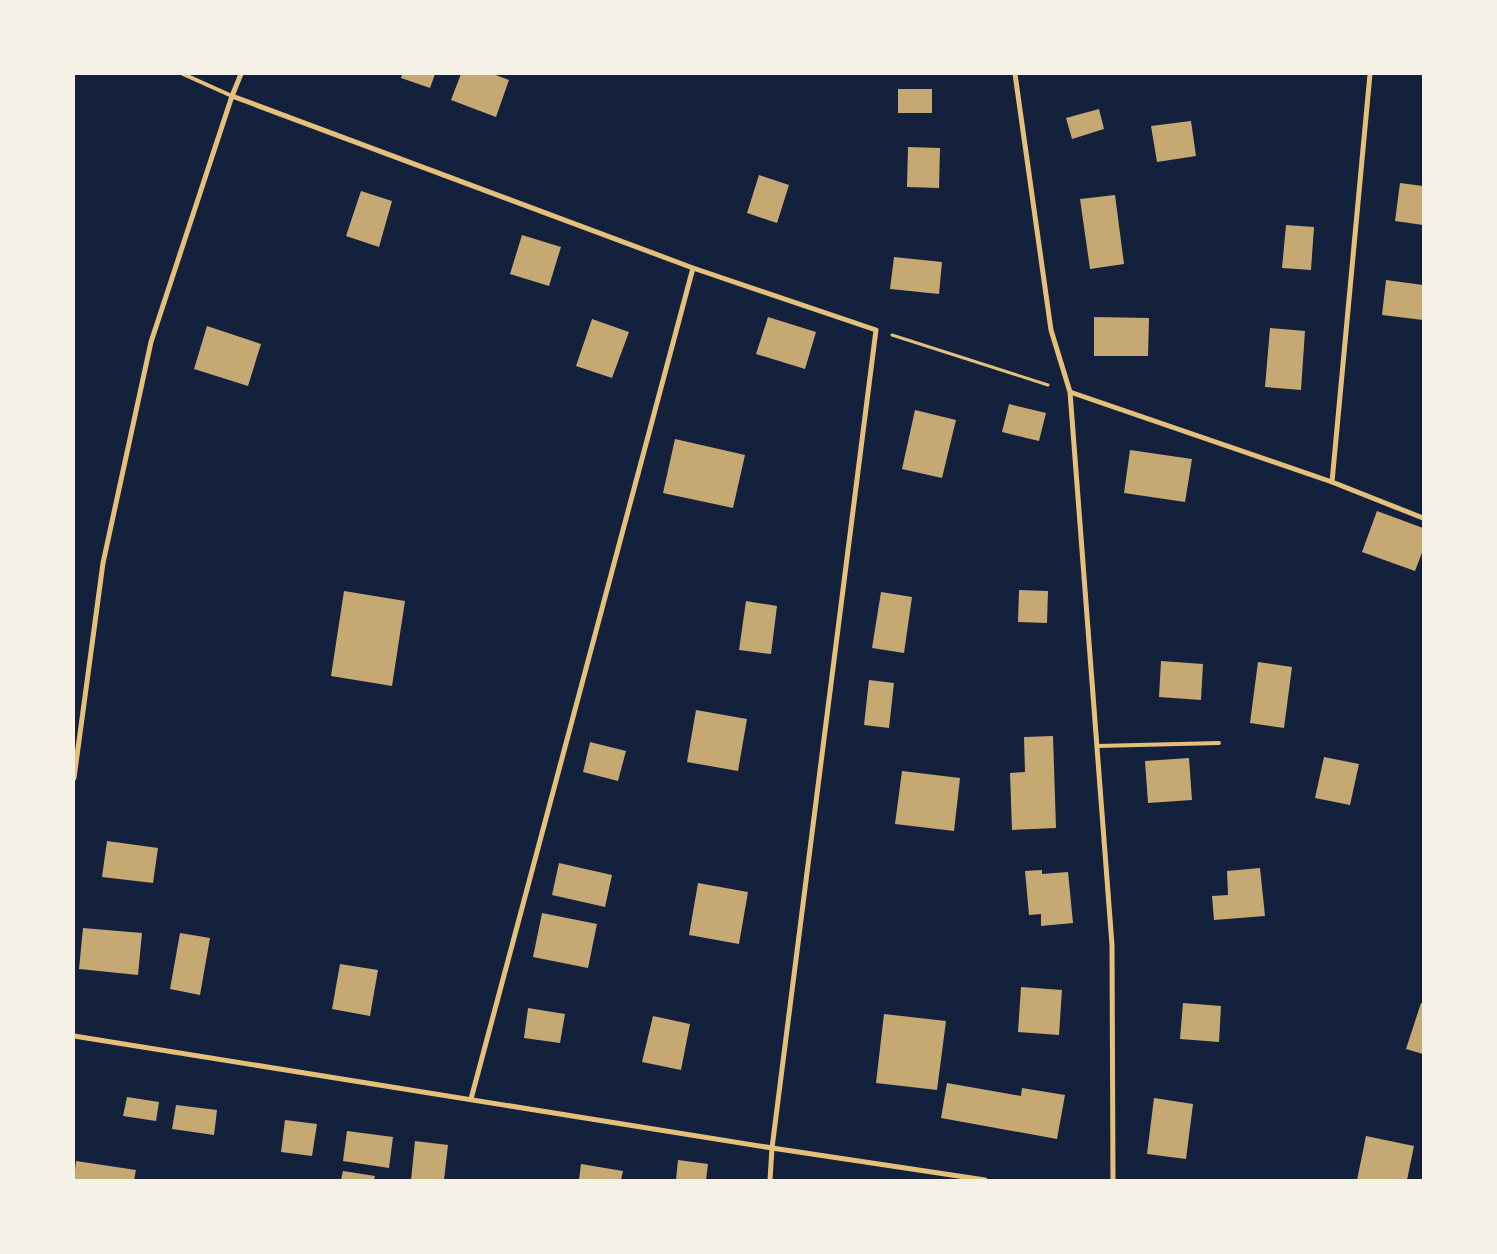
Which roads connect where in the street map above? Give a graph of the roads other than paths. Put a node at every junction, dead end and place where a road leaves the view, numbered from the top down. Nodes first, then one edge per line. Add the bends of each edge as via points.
1 (183, 74) edge
2 (240, 74) edge
3 (1016, 74) edge
4 (1370, 74) edge
5 (232, 96) junction
6 (693, 268) junction
7 (1070, 392) junction
8 (1332, 482) junction
9 (1423, 518) edge
10 (1219, 744) dead end
11 (1097, 746) junction
12 (74, 778) edge
13 (74, 1036) edge
14 (471, 1099) junction
15 (772, 1148) junction
16 (770, 1180) edge
17 (986, 1180) edge
18 (1113, 1180) edge

1 - 5 lane
2 - 5 street
3 - 7 street via 1051,330
4 - 8 street
5 - 6 street
5 - 12 street via 151,342 104,563
6 - 14 street
6 - 15 street via 876,330
7 - 8 street
7 - 11 street
8 - 9 street
10 - 11 lane
11 - 18 street via 1112,945
13 - 14 street
14 - 15 street
15 - 16 street
15 - 17 street

